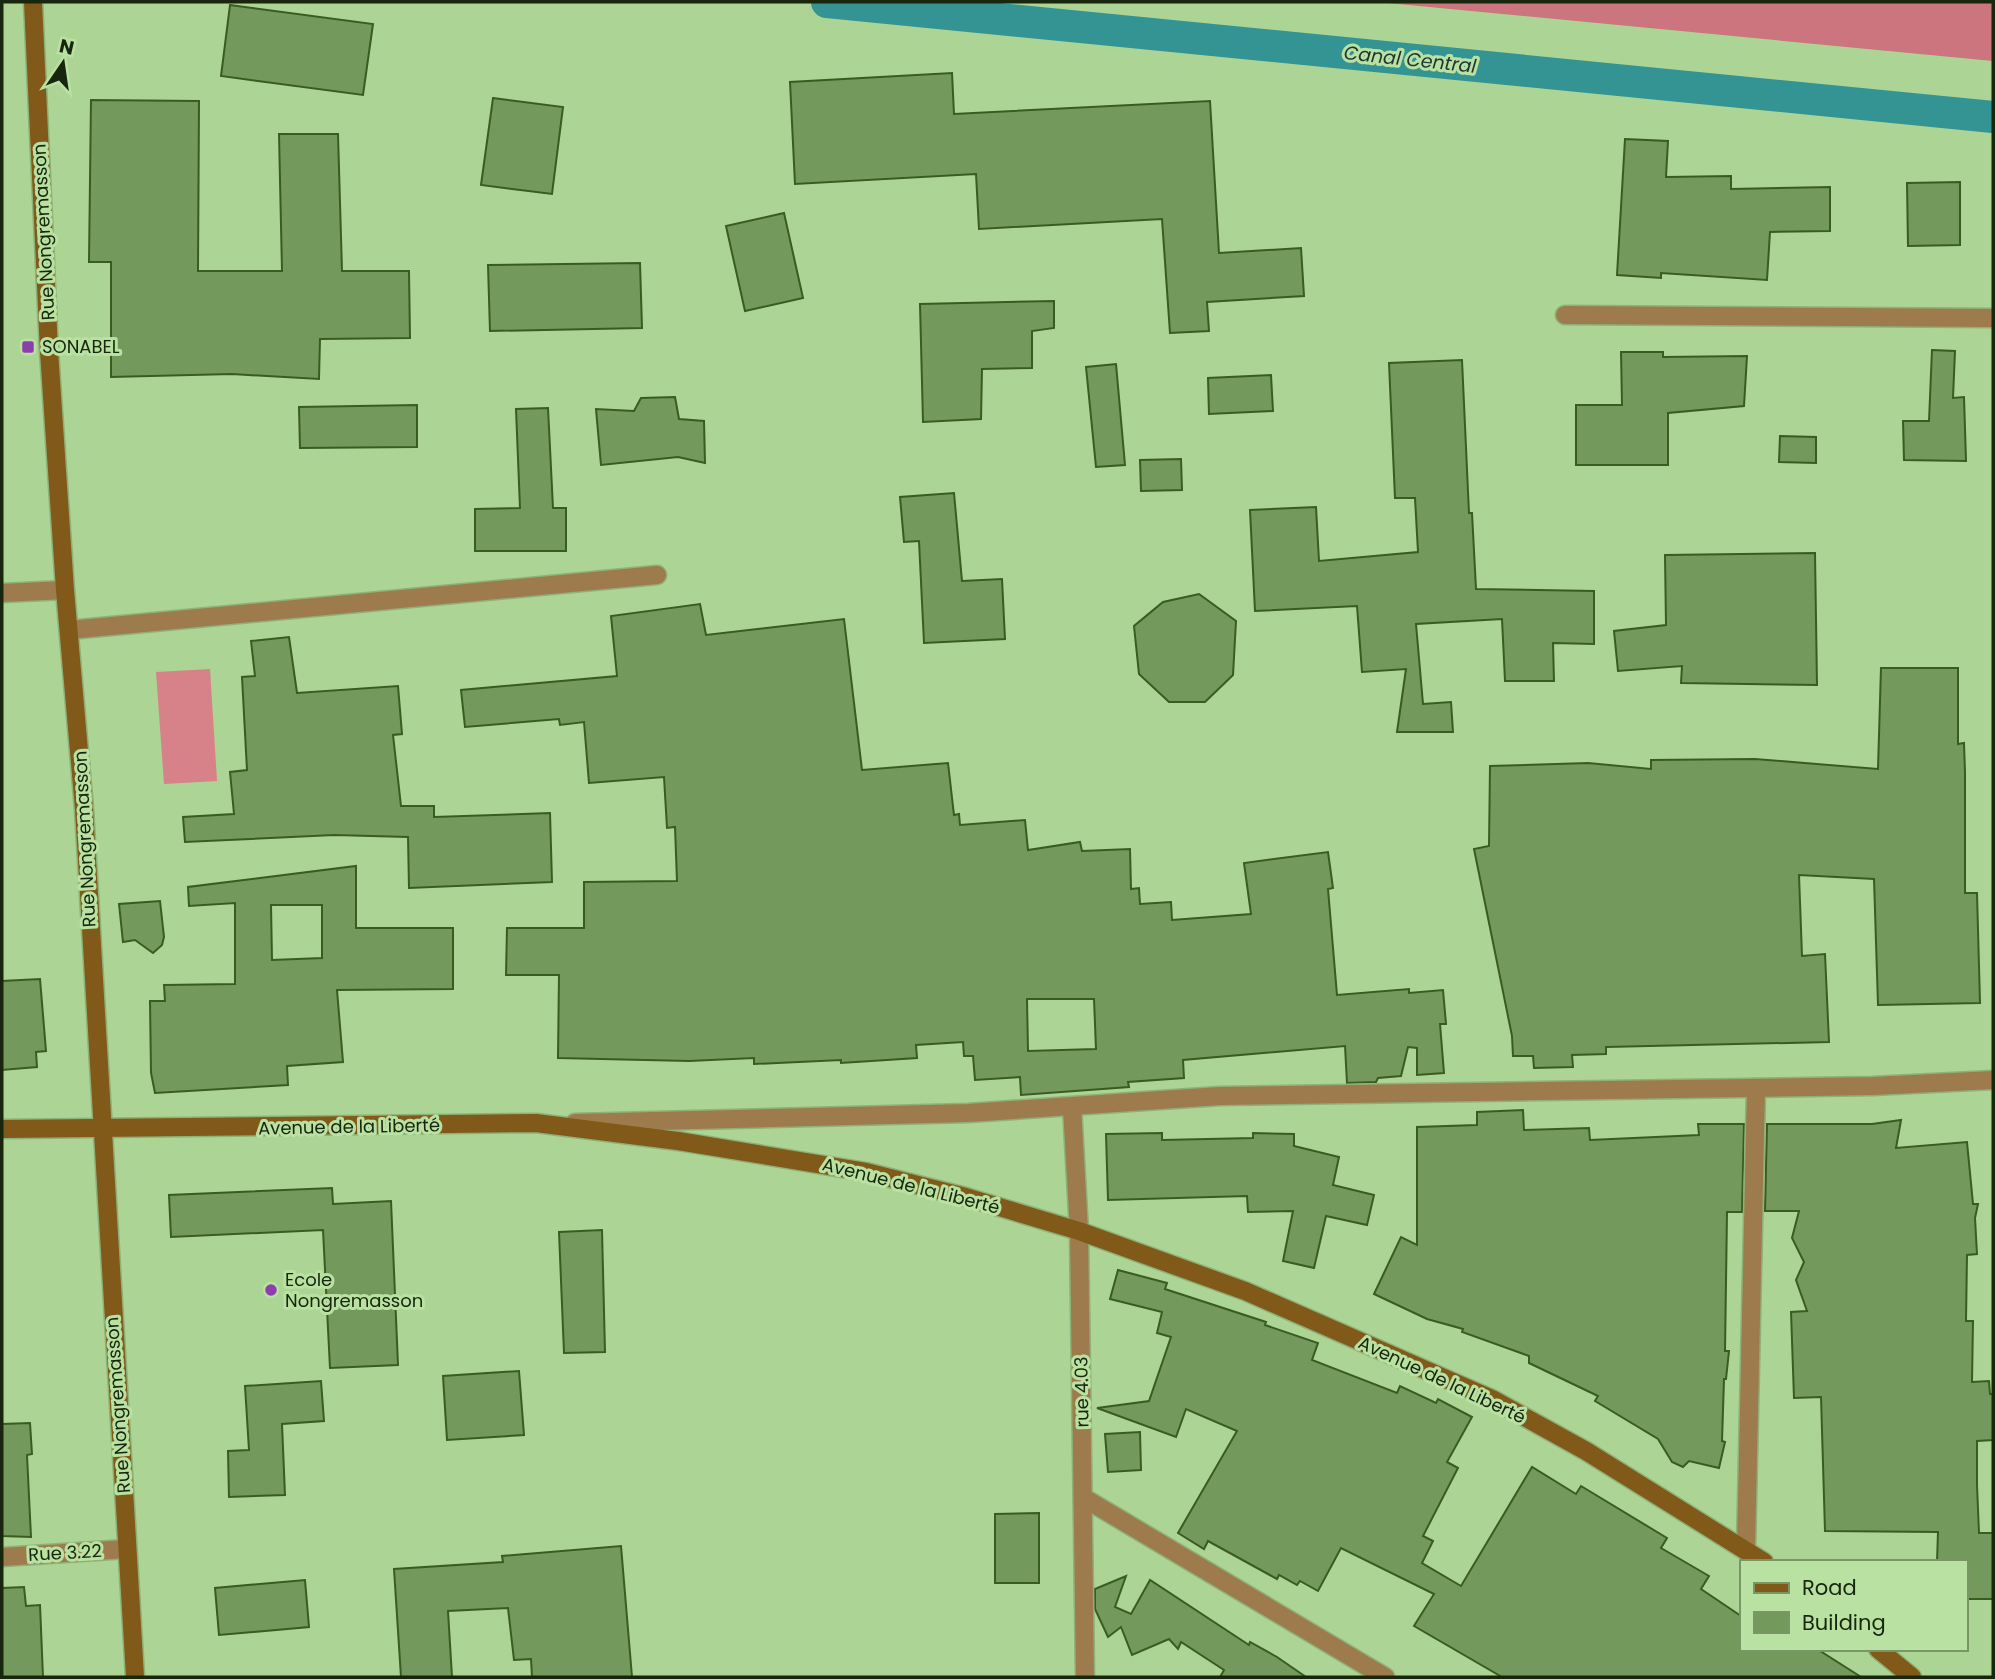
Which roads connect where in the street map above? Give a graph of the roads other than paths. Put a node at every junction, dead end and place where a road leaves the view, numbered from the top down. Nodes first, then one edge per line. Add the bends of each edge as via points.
1 (33, 2) edge
2 (1564, 315) dead end
3 (1993, 318) edge
4 (657, 575) dead end
5 (65, 590) junction
6 (2, 593) edge
7 (68, 630) junction
8 (1993, 1080) edge
9 (1756, 1088) junction
10 (1072, 1107) junction
11 (536, 1124) junction
12 (2, 1129) edge
13 (100, 1129) junction
14 (1079, 1231) junction
15 (1084, 1498) junction
16 (1746, 1548) junction
17 (127, 1549) junction
18 (2, 1557) edge
19 (1761, 1560) edge
20 (1880, 1651) edge
21 (135, 1677) edge
22 (1085, 1677) edge
23 (1385, 1677) edge
24 (1912, 1677) edge

1 - 5 main road, Rue Nongremasson
2 - 3 street
4 - 7 street
5 - 6 street
5 - 7 main road, Rue Nongremasson
7 - 13 main road, Rue Nongremasson via 83,796
8 - 9 street
9 - 10 street via 1220,1096
9 - 16 street
10 - 11 street
10 - 14 street, rue 4.03
11 - 13 main road, Avenue de la Liberté
11 - 14 main road, Avenue de la Liberté via 678,1141 866,1172
12 - 13 main road, Avenue de la Liberté
13 - 17 main road, Rue Nongremasson
14 - 15 street, rue 4.03
14 - 16 main road, Avenue de la Liberté via 1245,1291 1492,1399
15 - 22 street, rue 4.03
15 - 23 street
16 - 19 main road, Avenue de la Liberté
17 - 18 street, Rue 3.22
17 - 21 main road, Rue Nongremasson
20 - 24 main road

